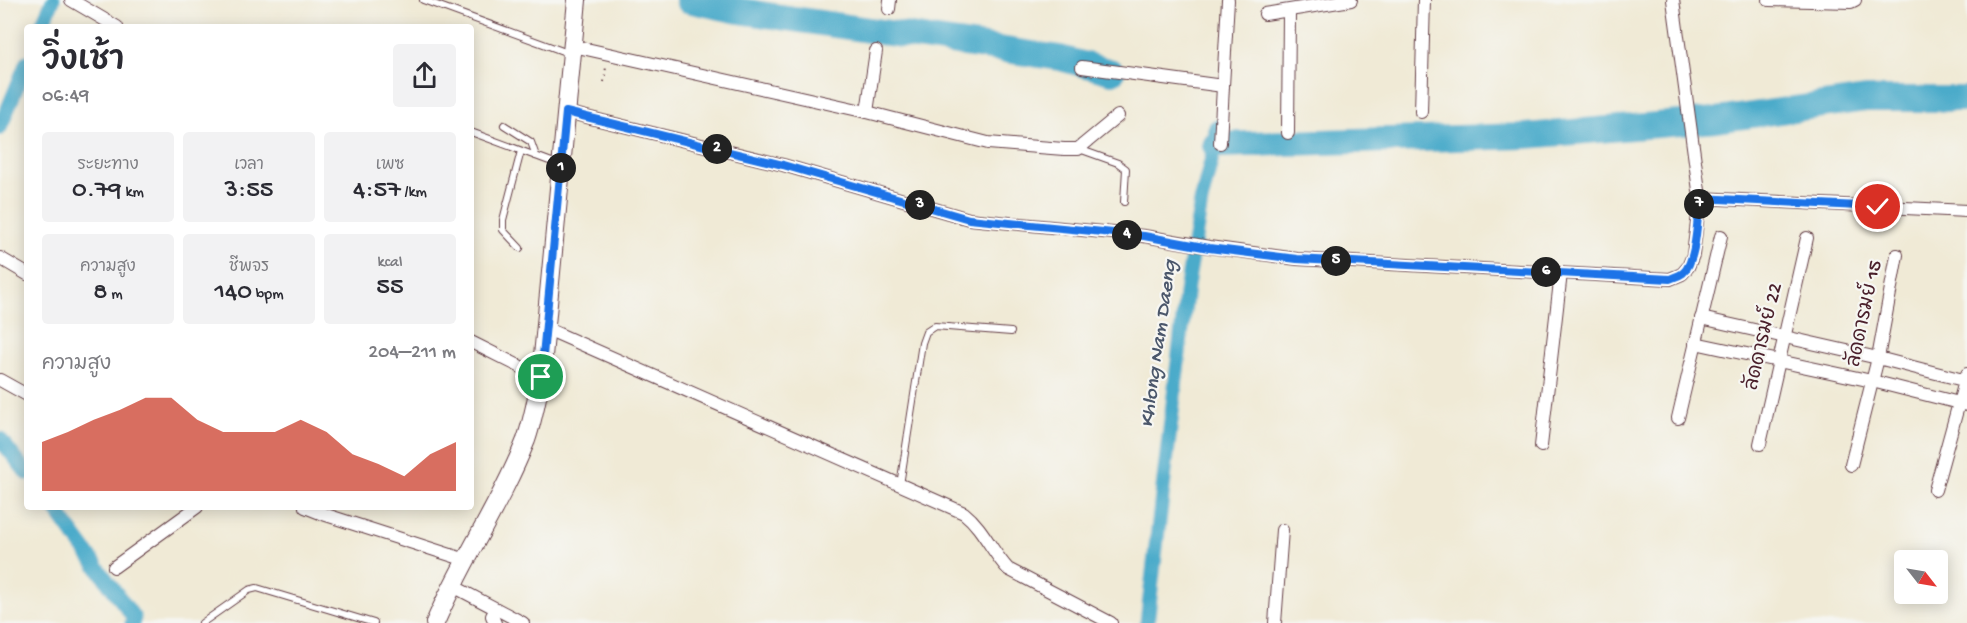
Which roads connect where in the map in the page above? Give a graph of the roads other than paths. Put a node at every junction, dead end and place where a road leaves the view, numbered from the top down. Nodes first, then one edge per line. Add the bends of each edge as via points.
1 (71, 0) edge
2 (423, 0) edge
3 (577, 0) edge
4 (1228, 0) edge
5 (1351, 0) edge
6 (1424, 0) edge
7 (1673, 0) edge
8 (1769, 0) edge
9 (1855, 0) edge
10 (1311, 3) edge
11 (1289, 12) junction
12 (1265, 14) dead end
13 (112, 24) edge
14 (572, 51) junction
15 (876, 51) dead end
16 (1082, 67) dead end
17 (1221, 86) junction
18 (566, 112) junction
19 (867, 112) junction
20 (1421, 112) dead end
21 (1118, 116) dead end
22 (504, 125) dead end
23 (474, 133) edge
24 (1288, 133) dead end
25 (1220, 143) dead end
26 (1078, 149) junction
27 (521, 151) junction
28 (536, 156) junction
29 (561, 165) junction
30 (1700, 198) junction
31 (1124, 202) dead end
32 (1967, 211) edge
33 (1721, 236) dead end
34 (1807, 238) dead end
35 (520, 248) dead end
36 (1898, 255) dead end
37 (0, 258) edge
38 (24, 272) edge
39 (1562, 273) junction
40 (1701, 318) junction
41 (545, 328) junction
42 (1011, 332) dead end
43 (1785, 338) junction
44 (1695, 343) junction
45 (474, 344) edge
46 (1878, 358) junction
47 (1779, 361) junction
48 (541, 377) junction
49 (1966, 379) edge
50 (0, 380) edge
51 (1872, 381) junction
52 (24, 393) edge
53 (1963, 404) edge
54 (1678, 418) dead end
55 (1760, 444) dead end
56 (1541, 446) dead end
57 (1851, 465) dead end
58 (900, 485) junction
59 (1935, 490) dead end
60 (193, 510) edge
61 (312, 510) edge
62 (1282, 530) dead end
63 (466, 560) junction
64 (114, 567) dead end
65 (451, 585) junction
66 (496, 609) junction
67 (202, 623) edge
68 (374, 623) edge
69 (435, 623) edge
70 (495, 623) edge
71 (523, 623) edge
72 (1111, 623) edge
73 (1275, 623) edge

1 - 13 street
2 - 14 lane
3 - 14 street
4 - 17 street
5 - 10 street
6 - 20 street
7 - 30 street
8 - 9 street
10 - 11 street
11 - 12 street
11 - 24 street
14 - 18 street
14 - 19 street
15 - 19 street
16 - 17 street
17 - 25 street
18 - 29 street
18 - 39 street via 783,165 969,219 1144,236 1297,259
19 - 26 street via 988,143
21 - 26 street
22 - 28 lane via 525,136
23 - 27 lane
26 - 31 lane via 1126,169
27 - 28 lane
27 - 35 lane via 503,220 503,230
28 - 29 lane
29 - 41 street
30 - 32 street
30 - 39 street via 1693,255 1682,274 1670,279
33 - 40 street
34 - 43 street, ลัดดารมย์ 22
36 - 46 street, ลัดดารมย์ 15
37 - 38 street
39 - 56 street
40 - 43 street
40 - 44 street
41 - 48 street
41 - 58 street
42 - 58 lane via 935,326 926,332
43 - 46 street
43 - 47 street, ลัดดารมย์ 22
44 - 47 street
44 - 54 street
45 - 48 street
46 - 49 street
46 - 51 street, ลัดดารมย์ 15
47 - 51 street
47 - 55 street, ลัดดารมย์ 22
48 - 63 street via 527,438
49 - 53 street
50 - 52 street
51 - 53 street
51 - 57 street, ลัดดารมย์ 15
53 - 59 street
58 - 72 street via 964,513 1008,569
60 - 64 street
61 - 63 street
62 - 73 street
63 - 65 street
65 - 66 street
65 - 69 street
66 - 70 street via 492,616
66 - 71 street
67 - 68 lane via 256,588

